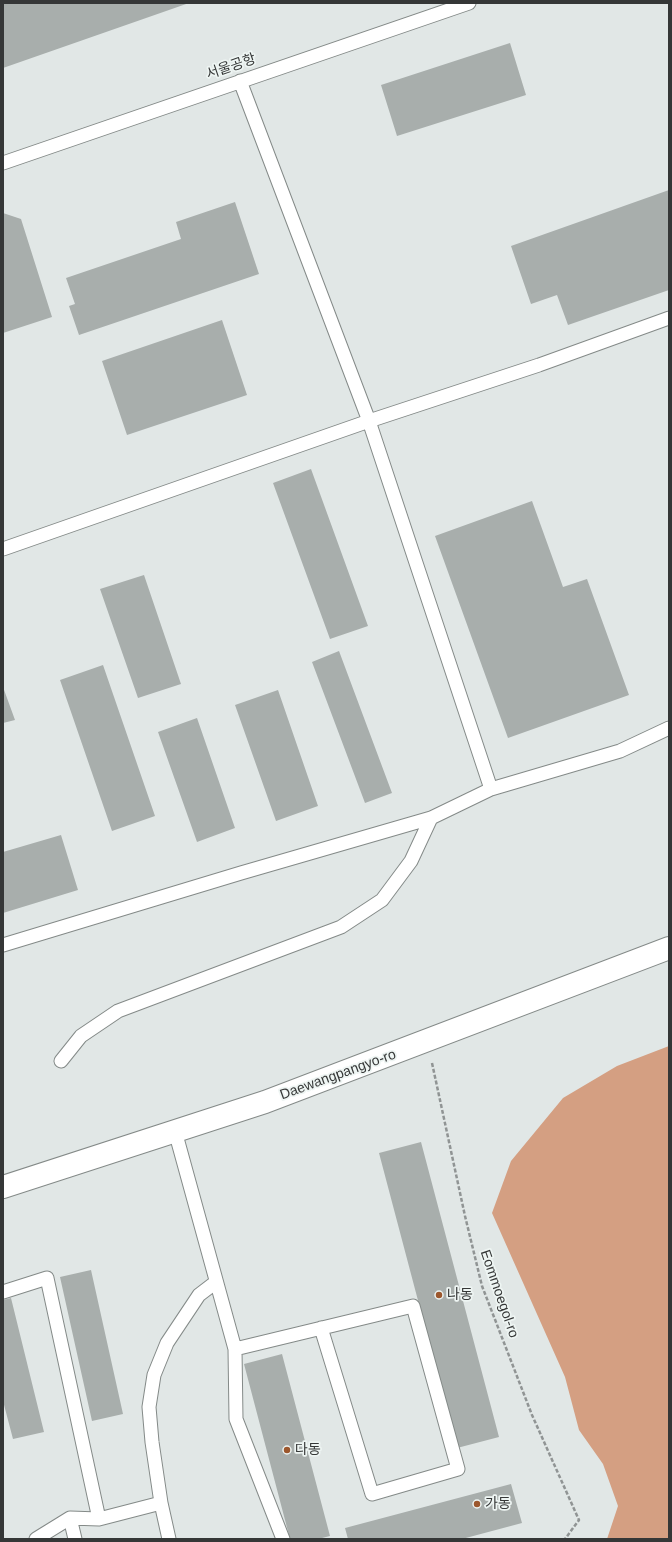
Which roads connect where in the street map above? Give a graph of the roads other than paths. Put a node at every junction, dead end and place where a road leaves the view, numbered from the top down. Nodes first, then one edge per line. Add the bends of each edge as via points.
1 (469, 3) edge
2 (240, 81) junction
3 (3, 163) edge
4 (669, 318) edge
5 (369, 421) junction
6 (3, 550) edge
7 (669, 728) edge
8 (491, 789) junction
9 (431, 818) junction
10 (3, 945) edge
11 (669, 948) edge
12 (61, 1061) dead end
13 (175, 1131) junction
14 (3, 1187) edge
15 (216, 1282) junction
16 (3, 1292) edge
17 (321, 1328) junction
18 (235, 1349) junction
19 (161, 1504) junction
20 (70, 1518) junction
21 (99, 1519) junction
22 (36, 1539) edge
23 (75, 1539) edge
24 (169, 1539) edge
25 (283, 1539) edge

1 - 2 lane, 서울공항
2 - 3 lane, 서울공항
2 - 5 lane
4 - 5 lane via 539,365
5 - 6 lane
5 - 8 lane
7 - 8 lane via 620,751
8 - 9 lane
9 - 10 lane
9 - 12 lane via 411,861 382,900 341,928 118,1011 81,1036
11 - 13 main road, Daewangpangyo-ro via 265,1102
13 - 14 main road, Daewangpangyo-ro
13 - 15 lane
15 - 18 lane
15 - 19 lane via 199,1295 167,1343 154,1375 150,1407
16 - 21 lane via 48,1278
17 - 17 lane via 413,1306 458,1469 372,1494
17 - 18 lane
18 - 25 lane via 236,1419
19 - 21 lane
19 - 24 lane
20 - 21 lane
20 - 22 lane
20 - 23 lane

